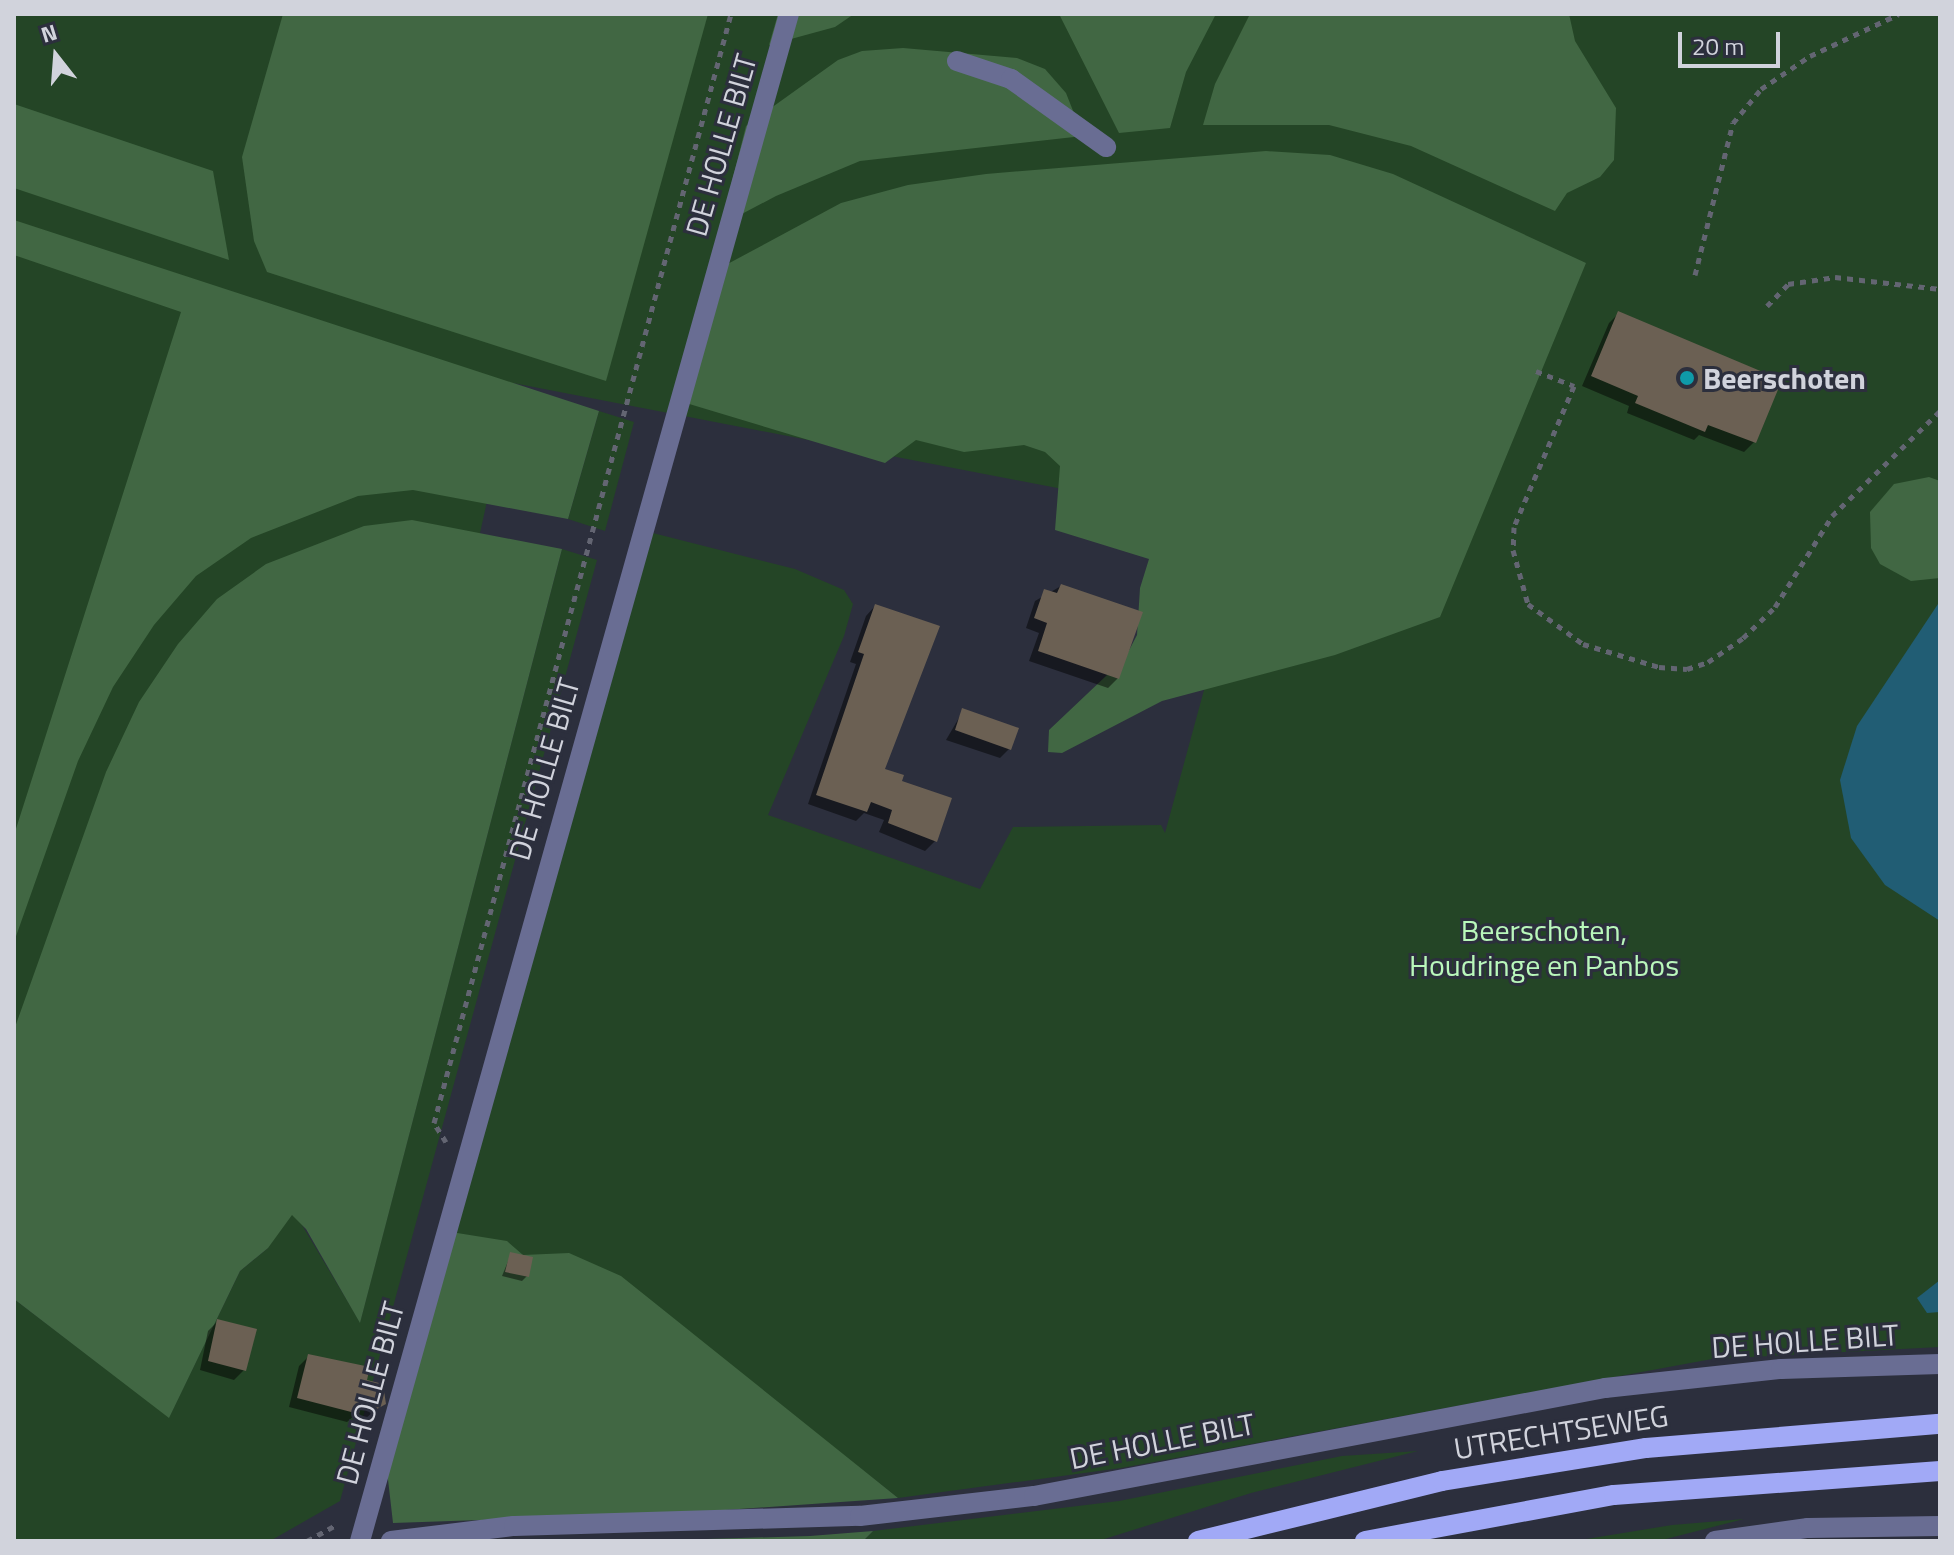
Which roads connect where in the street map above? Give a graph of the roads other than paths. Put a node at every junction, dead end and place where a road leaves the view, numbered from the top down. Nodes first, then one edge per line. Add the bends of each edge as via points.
1 (789, 14) edge
2 (957, 61) dead end
3 (1106, 147) dead end
4 (1940, 1364) edge
5 (1940, 1424) edge
6 (1940, 1471) edge
7 (1940, 1526) edge
8 (360, 1541) edge
9 (391, 1541) edge
10 (1198, 1541) edge
11 (1365, 1541) edge
12 (1715, 1541) edge

1 - 8 street, DE HOLLE BILT
2 - 3 street via 1011,79
4 - 9 street, DE HOLLE BILT via 1781,1369 1605,1388 1002,1500 860,1516 514,1526
5 - 10 main road, UTRECHTSEWEG via 1646,1448 1442,1481
6 - 11 main road via 1614,1495
7 - 12 street via 1808,1528

